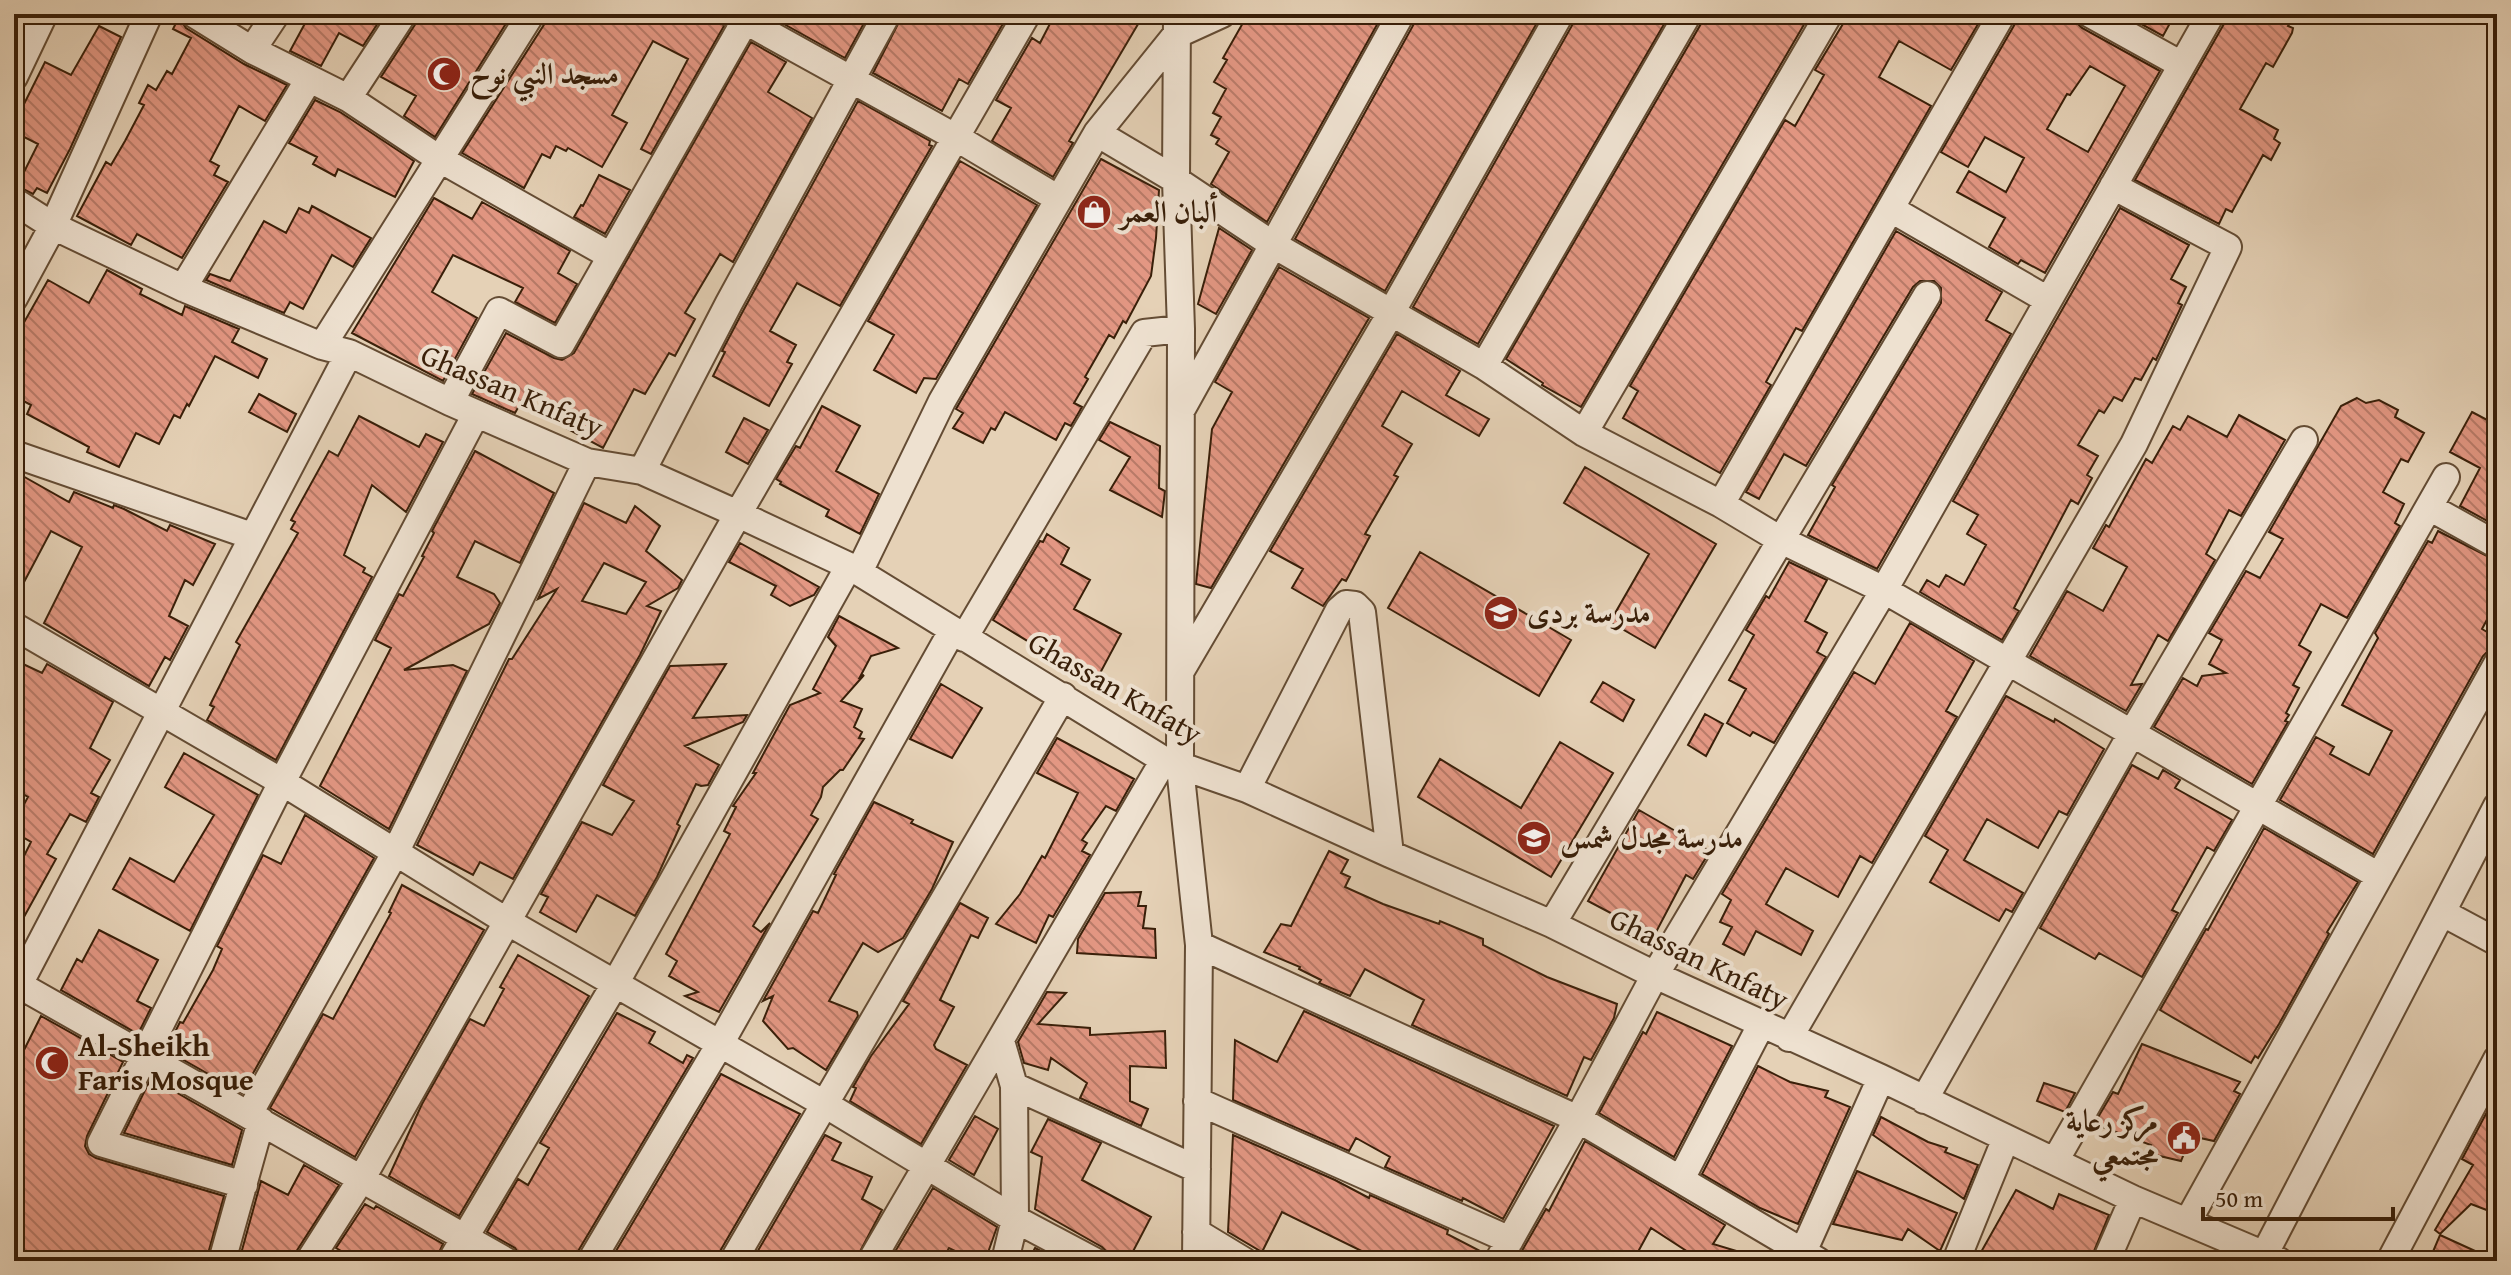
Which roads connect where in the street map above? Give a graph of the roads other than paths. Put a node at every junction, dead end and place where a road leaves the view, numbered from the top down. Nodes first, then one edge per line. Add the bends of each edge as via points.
1 (44, 14) edge
2 (149, 14) edge
3 (194, 14) edge
4 (276, 14) edge
5 (403, 14) edge
6 (531, 14) edge
7 (887, 14) edge
8 (1027, 14) edge
9 (1222, 14) edge
10 (1401, 14) edge
11 (1560, 14) edge
12 (1688, 14) edge
13 (1829, 14) edge
14 (2002, 14) edge
15 (2090, 14) edge
16 (2211, 14) edge
17 (742, 17) edge
18 (1176, 24) edge
19 (252, 50) junction
20 (2182, 65) junction
21 (14, 77) edge
22 (309, 79) junction
23 (851, 79) junction
24 (348, 98) junction
25 (1097, 133) junction
26 (957, 138) junction
27 (438, 158) junction
28 (1176, 180) junction
29 (2113, 186) junction
30 (1057, 198) junction
31 (14, 201) edge
32 (1891, 209) junction
33 (53, 226) junction
34 (1272, 244) junction
35 (611, 256) junction
36 (183, 288) junction
37 (1927, 295) dead end
38 (14, 298) edge
39 (2048, 300) junction
40 (1391, 313) junction
41 (1181, 329) junction
42 (322, 346) junction
43 (349, 353) junction
44 (1484, 366) junction
45 (450, 402) junction
46 (1181, 410) junction
47 (476, 414) junction
48 (1584, 433) junction
49 (2304, 440) dead end
50 (14, 454) edge
51 (587, 462) junction
52 (642, 471) junction
53 (2446, 477) dead end
54 (1721, 504) junction
55 (2429, 507) junction
56 (738, 514) junction
57 (252, 536) junction
58 (1781, 540) junction
59 (2497, 545) edge
60 (854, 569) junction
61 (1884, 590) junction
62 (14, 626) edge
63 (958, 634) junction
64 (2007, 661) junction
65 (2497, 664) edge
66 (1182, 669) junction
67 (1063, 696) junction
68 (160, 710) junction
69 (2132, 733) junction
70 (1172, 763) junction
71 (282, 782) junction
72 (1247, 789) junction
73 (2497, 806) edge
74 (2259, 807) junction
75 (395, 853) junction
76 (1390, 854) junction
77 (2379, 876) junction
78 (2443, 913) junction
79 (508, 922) junction
80 (1552, 924) junction
81 (2497, 942) edge
82 (1199, 945) junction
83 (1655, 975) junction
84 (615, 984) junction
85 (16, 987) edge
86 (1761, 1025) junction
87 (1789, 1038) junction
88 (1001, 1041) junction
89 (720, 1044) junction
90 (143, 1055) junction
91 (2497, 1059) edge
92 (1881, 1078) junction
93 (1014, 1086) junction
94 (1924, 1100) junction
95 (1197, 1101) junction
96 (823, 1103) junction
97 (255, 1118) junction
98 (1578, 1119) junction
99 (2006, 1138) junction
100 (2055, 1161) junction
101 (927, 1166) junction
102 (1197, 1169) junction
103 (362, 1178) junction
104 (1681, 1179) junction
105 (244, 1185) junction
106 (2133, 1199) junction
107 (1015, 1219) junction
108 (2188, 1221) junction
109 (1196, 1232) junction
110 (464, 1238) junction
111 (1504, 1251) edge
112 (1811, 1256) edge
113 (2268, 1259) edge
114 (222, 1261) edge
115 (309, 1261) edge
116 (451, 1261) edge
117 (506, 1261) edge
118 (591, 1261) edge
119 (733, 1261) edge
120 (871, 1261) edge
121 (1005, 1261) edge
122 (1094, 1261) edge
123 (1196, 1261) edge
124 (1244, 1261) edge
125 (1956, 1261) edge
126 (2106, 1261) edge
127 (2390, 1261) edge

1 - 21 street
2 - 33 street
3 - 19 street
4 - 19 street
5 - 24 street
6 - 27 street
7 - 23 street
8 - 26 street
9 - 18 street
10 - 34 street
11 - 40 street
12 - 44 street
13 - 48 street
14 - 32 street
15 - 20 street
16 - 20 street
17 - 23 street
17 - 35 street
18 - 25 street
18 - 28 street
19 - 22 street
20 - 29 street
22 - 24 street
22 - 36 street
23 - 26 street
23 - 52 street
24 - 27 street
25 - 28 street
25 - 30 street
26 - 30 street
26 - 56 street
27 - 35 street
27 - 42 street
28 - 34 street
28 - 41 street
29 - 39 street
29 - 64 street via 2228,247 2134,444
30 - 60 street
31 - 33 street, Ghassan Knfaty
32 - 39 street
32 - 54 street
33 - 36 street, Ghassan Knfaty
33 - 38 street
34 - 40 street
34 - 46 street
35 - 45 street via 561,344 499,311
36 - 42 street, Ghassan Knfaty
37 - 58 street
39 - 61 street
40 - 44 street
40 - 66 street
41 - 46 street
41 - 63 street via 1144,333
42 - 43 street, Ghassan Knfaty
43 - 45 street, Ghassan Knfaty
43 - 57 street
44 - 48 street
45 - 47 street, Ghassan Knfaty
46 - 66 street
47 - 51 street, Ghassan Knfaty
47 - 71 street
48 - 54 street
49 - 69 street
50 - 57 street
51 - 52 street, Ghassan Knfaty
51 - 75 street
52 - 56 street, Ghassan Knfaty
53 - 55 street
54 - 58 street
55 - 59 street
55 - 74 street
56 - 60 street, Ghassan Knfaty
56 - 79 street
57 - 68 street
58 - 61 street
58 - 80 street
60 - 63 street, Ghassan Knfaty
60 - 84 street
61 - 64 street
61 - 83 street
62 - 68 street
63 - 67 street, Ghassan Knfaty
63 - 89 street
64 - 69 street
64 - 87 street
65 - 77 street
66 - 70 street
67 - 70 street, Ghassan Knfaty
67 - 96 street
68 - 71 street
68 - 85 street
69 - 74 street
69 - 94 street
70 - 72 street, Ghassan Knfaty
70 - 82 street
70 - 88 street
71 - 75 street
71 - 90 street
72 - 76 street, Ghassan Knfaty
72 - 76 street via 1339,610 1355,605 1362,612
73 - 78 street
74 - 77 street
74 - 100 street
75 - 79 street
75 - 97 street
76 - 80 street, Ghassan Knfaty
77 - 108 street
78 - 81 street
78 - 113 street
79 - 84 street
79 - 103 street
80 - 83 street, Ghassan Knfaty
82 - 95 street
82 - 98 street
83 - 86 street, Ghassan Knfaty
83 - 98 street
84 - 89 street
84 - 110 street
85 - 90 street
86 - 87 street, Ghassan Knfaty
86 - 104 street
87 - 92 street, Ghassan Knfaty
88 - 93 street
88 - 101 street
89 - 96 street
89 - 118 street
90 - 97 street
90 - 105 street via 101,1143
91 - 127 street
92 - 94 street, Ghassan Knfaty
92 - 112 street
93 - 102 street
93 - 107 street
94 - 99 street, Ghassan Knfaty
95 - 102 street
95 - 111 street
96 - 101 street
96 - 119 street
97 - 103 street
97 - 105 street
98 - 104 street
98 - 111 street
99 - 100 street, Ghassan Knfaty
99 - 125 street
100 - 106 street, Ghassan Knfaty
101 - 107 street
101 - 120 street
102 - 109 street
103 - 110 street
103 - 115 street
104 - 112 street
105 - 114 street
106 - 108 street, Ghassan Knfaty
106 - 126 street
107 - 121 street
107 - 122 street
108 - 113 street, Ghassan Knfaty
109 - 123 street
109 - 124 street
110 - 116 street
110 - 117 street

